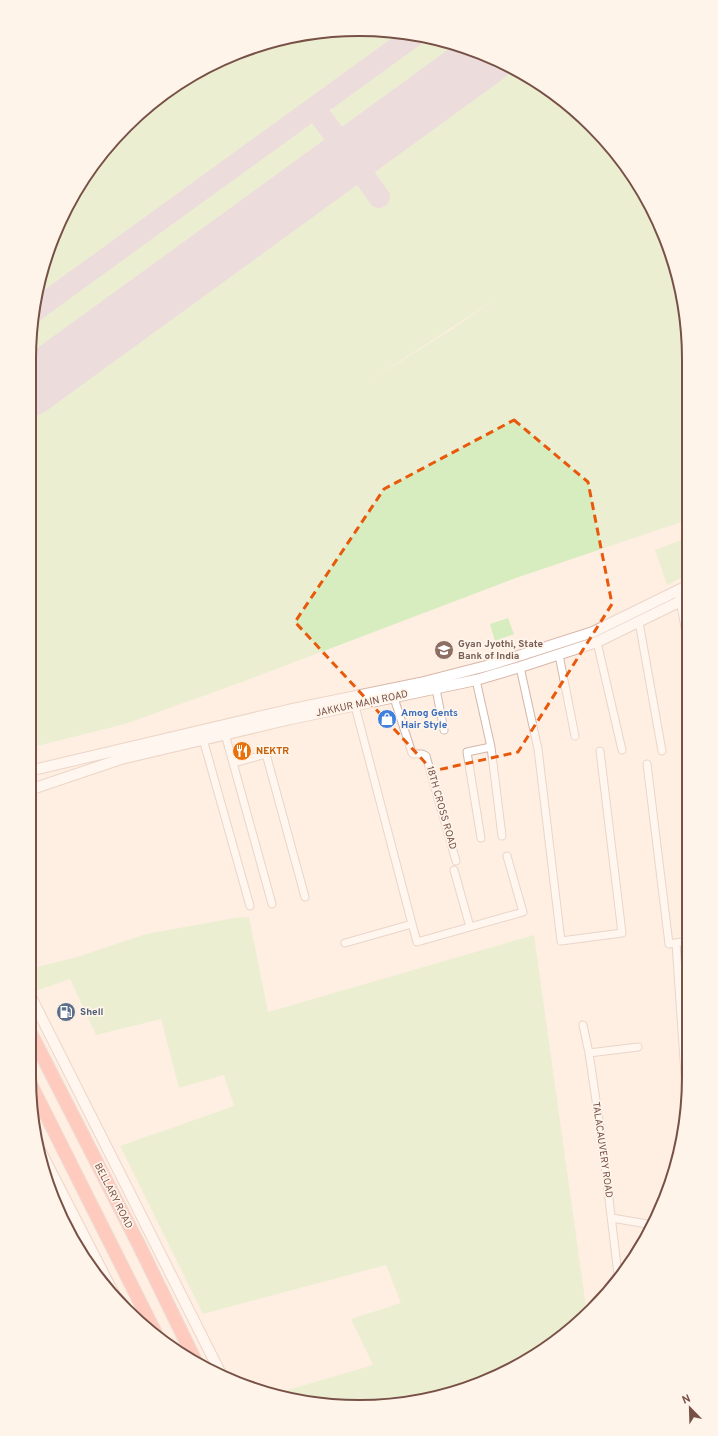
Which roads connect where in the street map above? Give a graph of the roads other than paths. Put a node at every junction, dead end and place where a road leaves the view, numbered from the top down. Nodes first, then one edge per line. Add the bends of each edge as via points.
1 (681, 597) edge
2 (639, 622) junction
3 (597, 642) junction
4 (559, 655) junction
5 (520, 667) junction
6 (476, 680) junction
7 (422, 687) junction
8 (436, 689) junction
9 (394, 698) junction
10 (355, 706) junction
11 (444, 730) dead end
12 (224, 734) junction
13 (575, 736) dead end
14 (203, 739) junction
15 (491, 747) junction
16 (622, 750) dead end
17 (600, 751) dead end
18 (662, 751) dead end
19 (234, 763) junction
20 (647, 764) dead end
21 (36, 769) edge
22 (36, 788) edge
23 (502, 836) dead end
24 (481, 838) dead end
25 (507, 856) dead end
26 (456, 861) dead end
27 (454, 870) dead end
28 (305, 897) dead end
29 (272, 904) dead end
30 (250, 906) dead end
31 (412, 924) junction
32 (470, 927) junction
33 (682, 942) edge
34 (346, 943) dead end
35 (676, 943) junction
36 (36, 1007) edge
37 (583, 1026) dead end
38 (682, 1031) edge
39 (36, 1044) edge
40 (638, 1047) dead end
41 (589, 1053) junction
42 (36, 1062) edge
43 (37, 1097) edge
44 (39, 1114) edge
45 (49, 1168) edge
46 (612, 1218) junction
47 (646, 1225) edge
48 (618, 1270) edge
49 (104, 1275) edge
50 (138, 1312) edge
51 (151, 1324) edge
52 (180, 1346) edge
53 (192, 1354) edge
54 (218, 1368) edge

1 - 2 main road, JAKKUR MAIN ROAD
1 - 7 main road, JAKKUR MAIN ROAD via 593,632
2 - 3 main road, JAKKUR MAIN ROAD
2 - 18 street
3 - 4 main road, JAKKUR MAIN ROAD
3 - 16 street
4 - 5 main road, JAKKUR MAIN ROAD
4 - 13 street
5 - 6 main road, JAKKUR MAIN ROAD
5 - 17 street via 538,749 561,941 622,933
6 - 8 main road, JAKKUR MAIN ROAD
6 - 15 street
7 - 8 main road, JAKKUR MAIN ROAD
7 - 9 main road, JAKKUR MAIN ROAD
7 - 21 main road, JAKKUR MAIN ROAD via 288,710
8 - 11 street
9 - 10 main road, JAKKUR MAIN ROAD
9 - 26 street, 18TH CROSS ROAD via 410,750 414,754 426,756
10 - 12 main road, JAKKUR MAIN ROAD
10 - 31 street
12 - 14 main road, JAKKUR MAIN ROAD
12 - 19 street
14 - 22 main road, JAKKUR MAIN ROAD via 121,759
14 - 30 street
15 - 23 street
15 - 24 street via 468,752
19 - 28 street via 266,754
19 - 29 street
20 - 35 street via 669,944
25 - 32 street via 523,912
27 - 32 street
31 - 32 street via 417,942
31 - 34 street
33 - 35 street
35 - 38 street
36 - 54 main road
37 - 41 street, TALACAUVERY ROAD
39 - 53 highway, BELLARY ROAD
40 - 41 street
41 - 46 street, TALACAUVERY ROAD
42 - 52 highway, BELLARY ROAD
43 - 51 highway
44 - 50 highway
45 - 49 main road
46 - 47 street
46 - 48 street, TALACAUVERY ROAD

